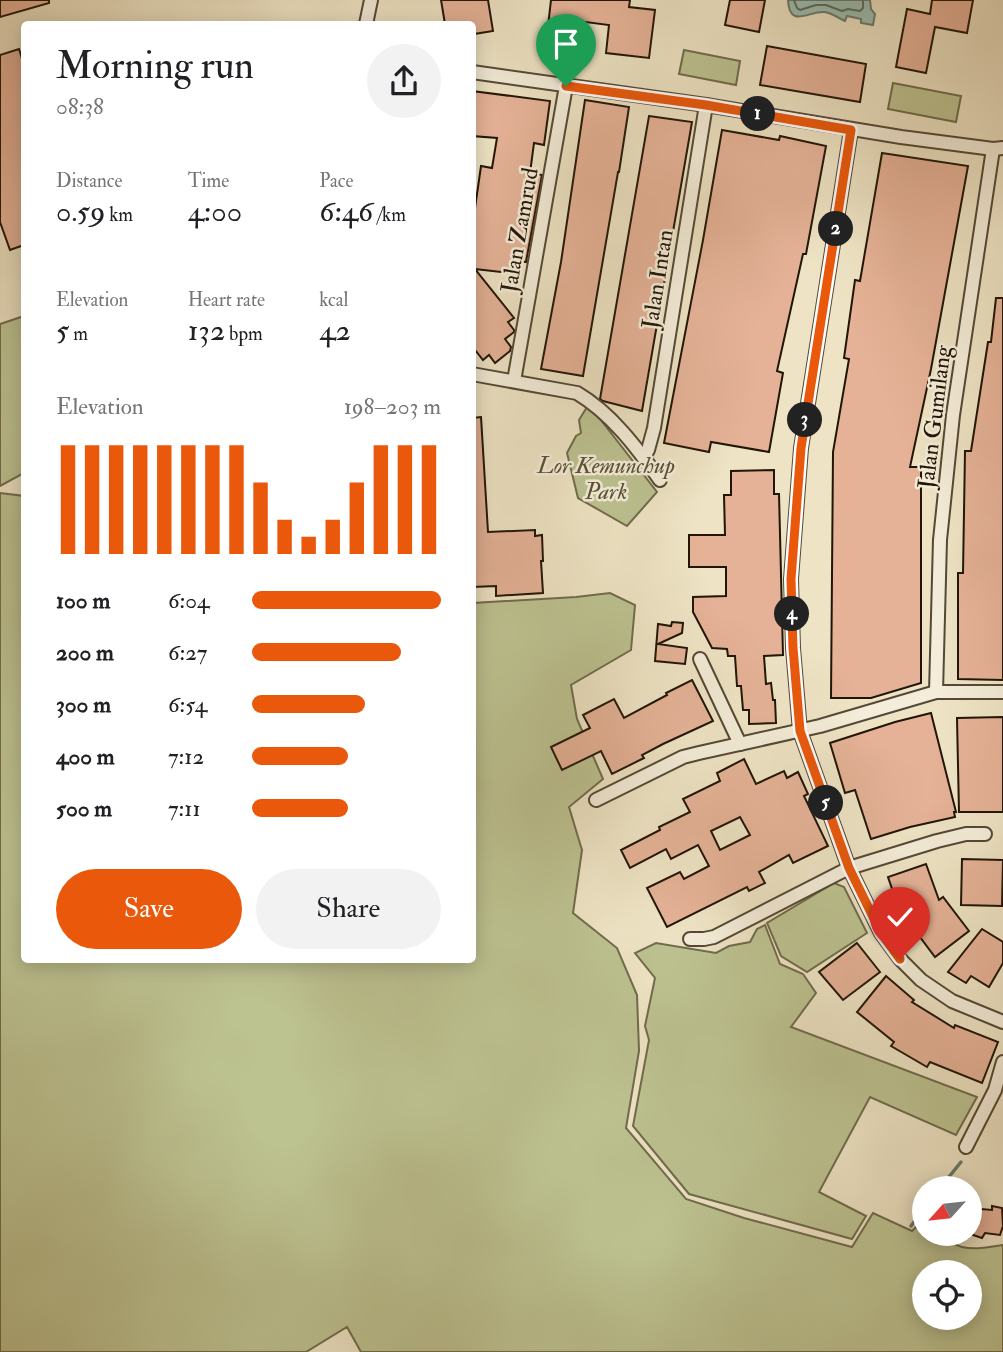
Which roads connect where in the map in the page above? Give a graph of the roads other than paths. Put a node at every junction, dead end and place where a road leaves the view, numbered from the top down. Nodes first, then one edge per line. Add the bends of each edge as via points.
1 (371, 0) edge
2 (367, 21) edge
3 (476, 73) edge
4 (566, 86) junction
5 (706, 105) junction
6 (851, 130) junction
7 (998, 148) edge
8 (476, 375) edge
9 (514, 381) junction
10 (643, 457) junction
11 (660, 480) dead end
12 (700, 659) dead end
13 (936, 692) junction
14 (1003, 692) edge
15 (800, 731) junction
16 (740, 744) junction
17 (596, 800) dead end
18 (985, 834) dead end
19 (849, 868) junction
20 (690, 939) dead end
21 (1003, 1022) edge
22 (1003, 1062) edge
23 (966, 1147) dead end

1 - 2 street
3 - 4 street
4 - 5 street
4 - 9 street, Jalan Zamrud
5 - 6 street
5 - 10 street, Jalan Intan via 654,428
6 - 7 street
6 - 15 street via 800,459 791,579
7 - 13 street, Jalan Gumilang via 954,415 941,528
8 - 9 street
9 - 10 street via 577,393 601,411
10 - 11 street
12 - 16 street
13 - 14 street
13 - 15 street
15 - 16 street
15 - 19 street
16 - 17 street via 683,757
18 - 19 street via 937,841
19 - 20 street via 714,937
19 - 21 street via 881,933 900,959 952,1001
22 - 23 street via 995,1090

